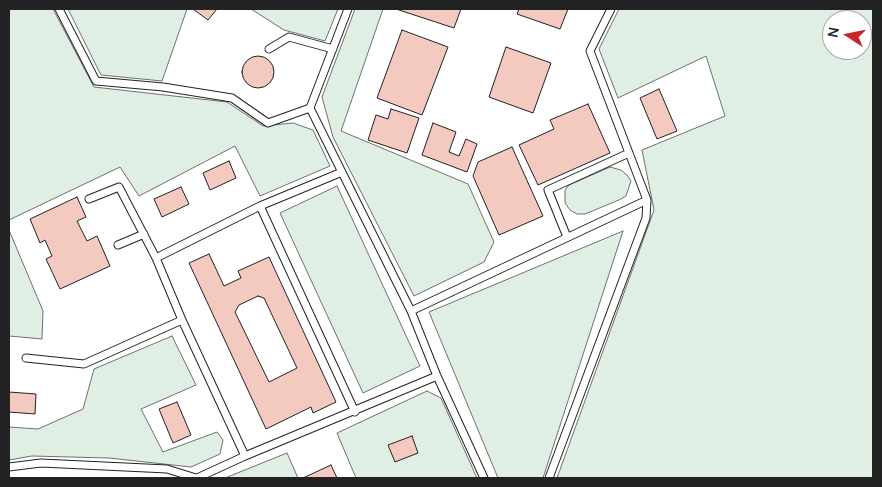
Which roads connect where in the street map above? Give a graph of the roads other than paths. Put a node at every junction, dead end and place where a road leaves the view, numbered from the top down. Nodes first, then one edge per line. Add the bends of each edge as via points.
1 (59, 9) edge
2 (348, 9) edge
3 (611, 9) edge
4 (269, 49) dead end
5 (333, 50) junction
6 (310, 108) junction
7 (629, 153) junction
8 (342, 172) junction
9 (89, 200) dead end
10 (647, 200) junction
11 (260, 206) junction
12 (144, 234) junction
13 (567, 237) junction
14 (118, 244) dead end
15 (156, 258) junction
16 (411, 311) junction
17 (182, 320) junction
18 (26, 358) dead end
19 (437, 376) junction
20 (355, 412) junction
21 (245, 456) junction
22 (9, 467) edge
23 (196, 478) edge
24 (484, 478) edge
25 (549, 478) edge

1 - 6 lane via 96,81 232,98 268,123
2 - 5 lane
3 - 7 lane via 590,51
4 - 5 lane via 289,37
5 - 6 lane
6 - 8 lane
7 - 10 lane
7 - 13 lane via 548,190
8 - 11 lane
8 - 16 lane
9 - 12 lane via 119,187
10 - 13 lane
10 - 25 lane via 646,218
11 - 15 lane
11 - 20 lane
12 - 14 lane
12 - 15 lane
13 - 16 lane
15 - 17 lane
16 - 19 lane
17 - 18 lane via 84,364
17 - 21 lane
19 - 20 lane
19 - 24 lane
20 - 21 lane
21 - 23 lane
22 - 23 lane via 41,463 166,469

